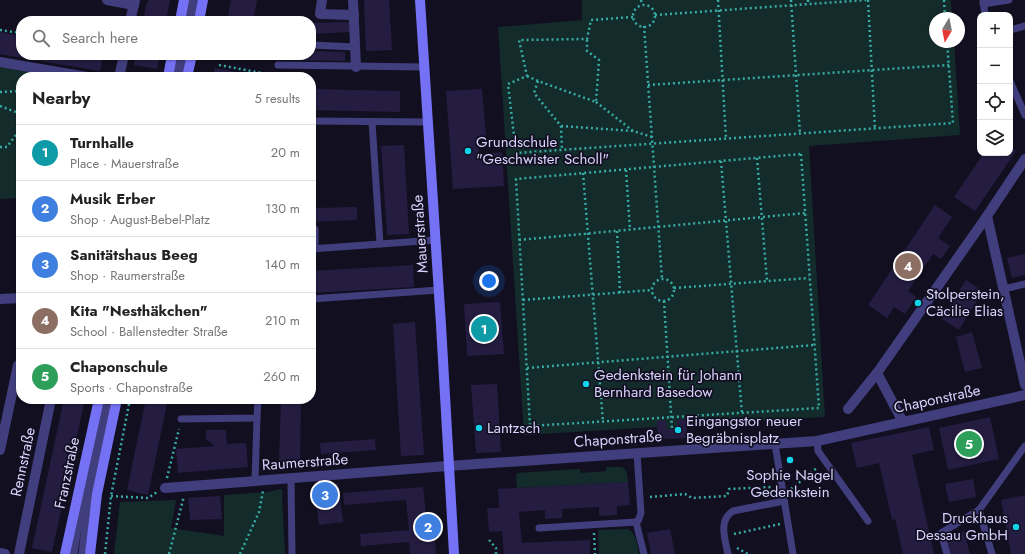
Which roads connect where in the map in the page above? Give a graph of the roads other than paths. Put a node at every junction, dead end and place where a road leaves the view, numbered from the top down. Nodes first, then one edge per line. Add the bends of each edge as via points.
1 (107, 0) edge
2 (184, 0) edge
3 (190, 0) edge
4 (196, 0) edge
5 (203, 0) edge
6 (322, 0) edge
7 (353, 0) edge
8 (420, 0) edge
9 (1009, 0) edge
10 (134, 2) edge
11 (983, 2) edge
12 (985, 12) edge
13 (354, 15) junction
14 (131, 16) edge
15 (181, 16) edge
16 (187, 16) edge
17 (193, 16) edge
18 (200, 16) edge
19 (1025, 26) edge
20 (1013, 29) edge
21 (316, 45) edge
22 (356, 47) junction
23 (123, 60) edge
24 (171, 60) edge
25 (177, 60) edge
26 (183, 60) edge
27 (191, 60) edge
28 (0, 62) edge
29 (278, 65) dead end
30 (356, 67) junction
31 (424, 67) junction
32 (58, 72) edge
33 (120, 72) edge
34 (169, 72) edge
35 (174, 72) edge
36 (180, 72) edge
37 (188, 72) edge
38 (1011, 84) edge
39 (1025, 115) edge
40 (316, 121) edge
41 (372, 122) junction
42 (428, 122) junction
43 (1025, 159) edge
44 (987, 216) junction
45 (436, 240) junction
46 (380, 244) junction
47 (316, 249) edge
48 (1025, 284) edge
49 (1004, 289) junction
50 (439, 290) junction
51 (16, 298) edge
52 (0, 299) edge
53 (316, 299) edge
54 (877, 373) junction
55 (16, 374) edge
56 (1025, 385) edge
57 (1025, 395) edge
58 (50, 404) edge
59 (98, 404) edge
60 (103, 404) edge
61 (110, 404) edge
62 (116, 404) edge
63 (258, 404) edge
64 (848, 409) dead end
65 (257, 418) junction
66 (181, 419) road end
67 (903, 422) junction
68 (817, 441) junction
69 (775, 444) junction
70 (1025, 446) edge
71 (0, 450) edge
72 (637, 453) junction
73 (448, 466) junction
74 (291, 478) junction
75 (260, 481) junction
76 (165, 488) road end
77 (783, 498) junction
78 (979, 510) junction
79 (868, 521) dead end
80 (636, 522) junction
81 (539, 528) dead end
82 (0, 553) edge
83 (6, 554) edge
84 (19, 554) edge
85 (65, 554) edge
86 (74, 554) edge
87 (82, 554) edge
88 (90, 554) edge
89 (292, 554) edge
90 (454, 554) edge
91 (644, 554) edge
92 (728, 554) edge
93 (793, 554) edge
94 (946, 554) edge
95 (992, 554) edge

1 - 10 street
2 - 15 street
3 - 16 lane
4 - 17 lane
5 - 18 street
6 - 13 street via 320,14
7 - 13 street
8 - 31 street, Mauerstraße
9 - 11 lane
10 - 14 street
11 - 12 lane
13 - 22 street
19 - 20 lane
21 - 22 lane
22 - 30 street
23 - 33 street
24 - 34 street
25 - 35 lane
26 - 36 lane
27 - 37 street
28 - 32 street
29 - 30 lane
30 - 31 lane
31 - 42 street, Mauerstraße
38 - 39 lane
40 - 41 lane
41 - 42 lane
41 - 46 lane
42 - 45 street, Mauerstraße
43 - 44 street
44 - 49 street
44 - 54 street
45 - 46 lane
45 - 50 street, Mauerstraße
46 - 47 lane
48 - 49 lane
49 - 56 street
50 - 53 lane
50 - 73 street, Mauerstraße
51 - 52 street
54 - 64 street
54 - 67 street
55 - 71 street, Rennstraße
57 - 67 street, Chaponstraße
58 - 84 street, Rennstraße
59 - 85 street, Franzstraße
60 - 86 lane
61 - 87 lane via 86,515
62 - 88 street via 97,494
63 - 65 lane
65 - 66 lane
65 - 75 lane
67 - 68 street, Chaponstraße
68 - 69 street, Chaponstraße
68 - 79 lane via 818,451
69 - 72 street, Chaponstraße
69 - 77 lane
70 - 78 lane
72 - 73 street, Chaponstraße
72 - 80 lane via 641,516
73 - 74 street, Raumerstraße
73 - 90 street, Mauerstraße
74 - 75 street, Raumerstraße
74 - 89 lane
75 - 76 street, Raumerstraße
77 - 92 lane via 728,514 724,520
77 - 93 lane
78 - 94 lane via 941,533
78 - 95 lane
80 - 81 lane
80 - 91 lane
82 - 83 street

